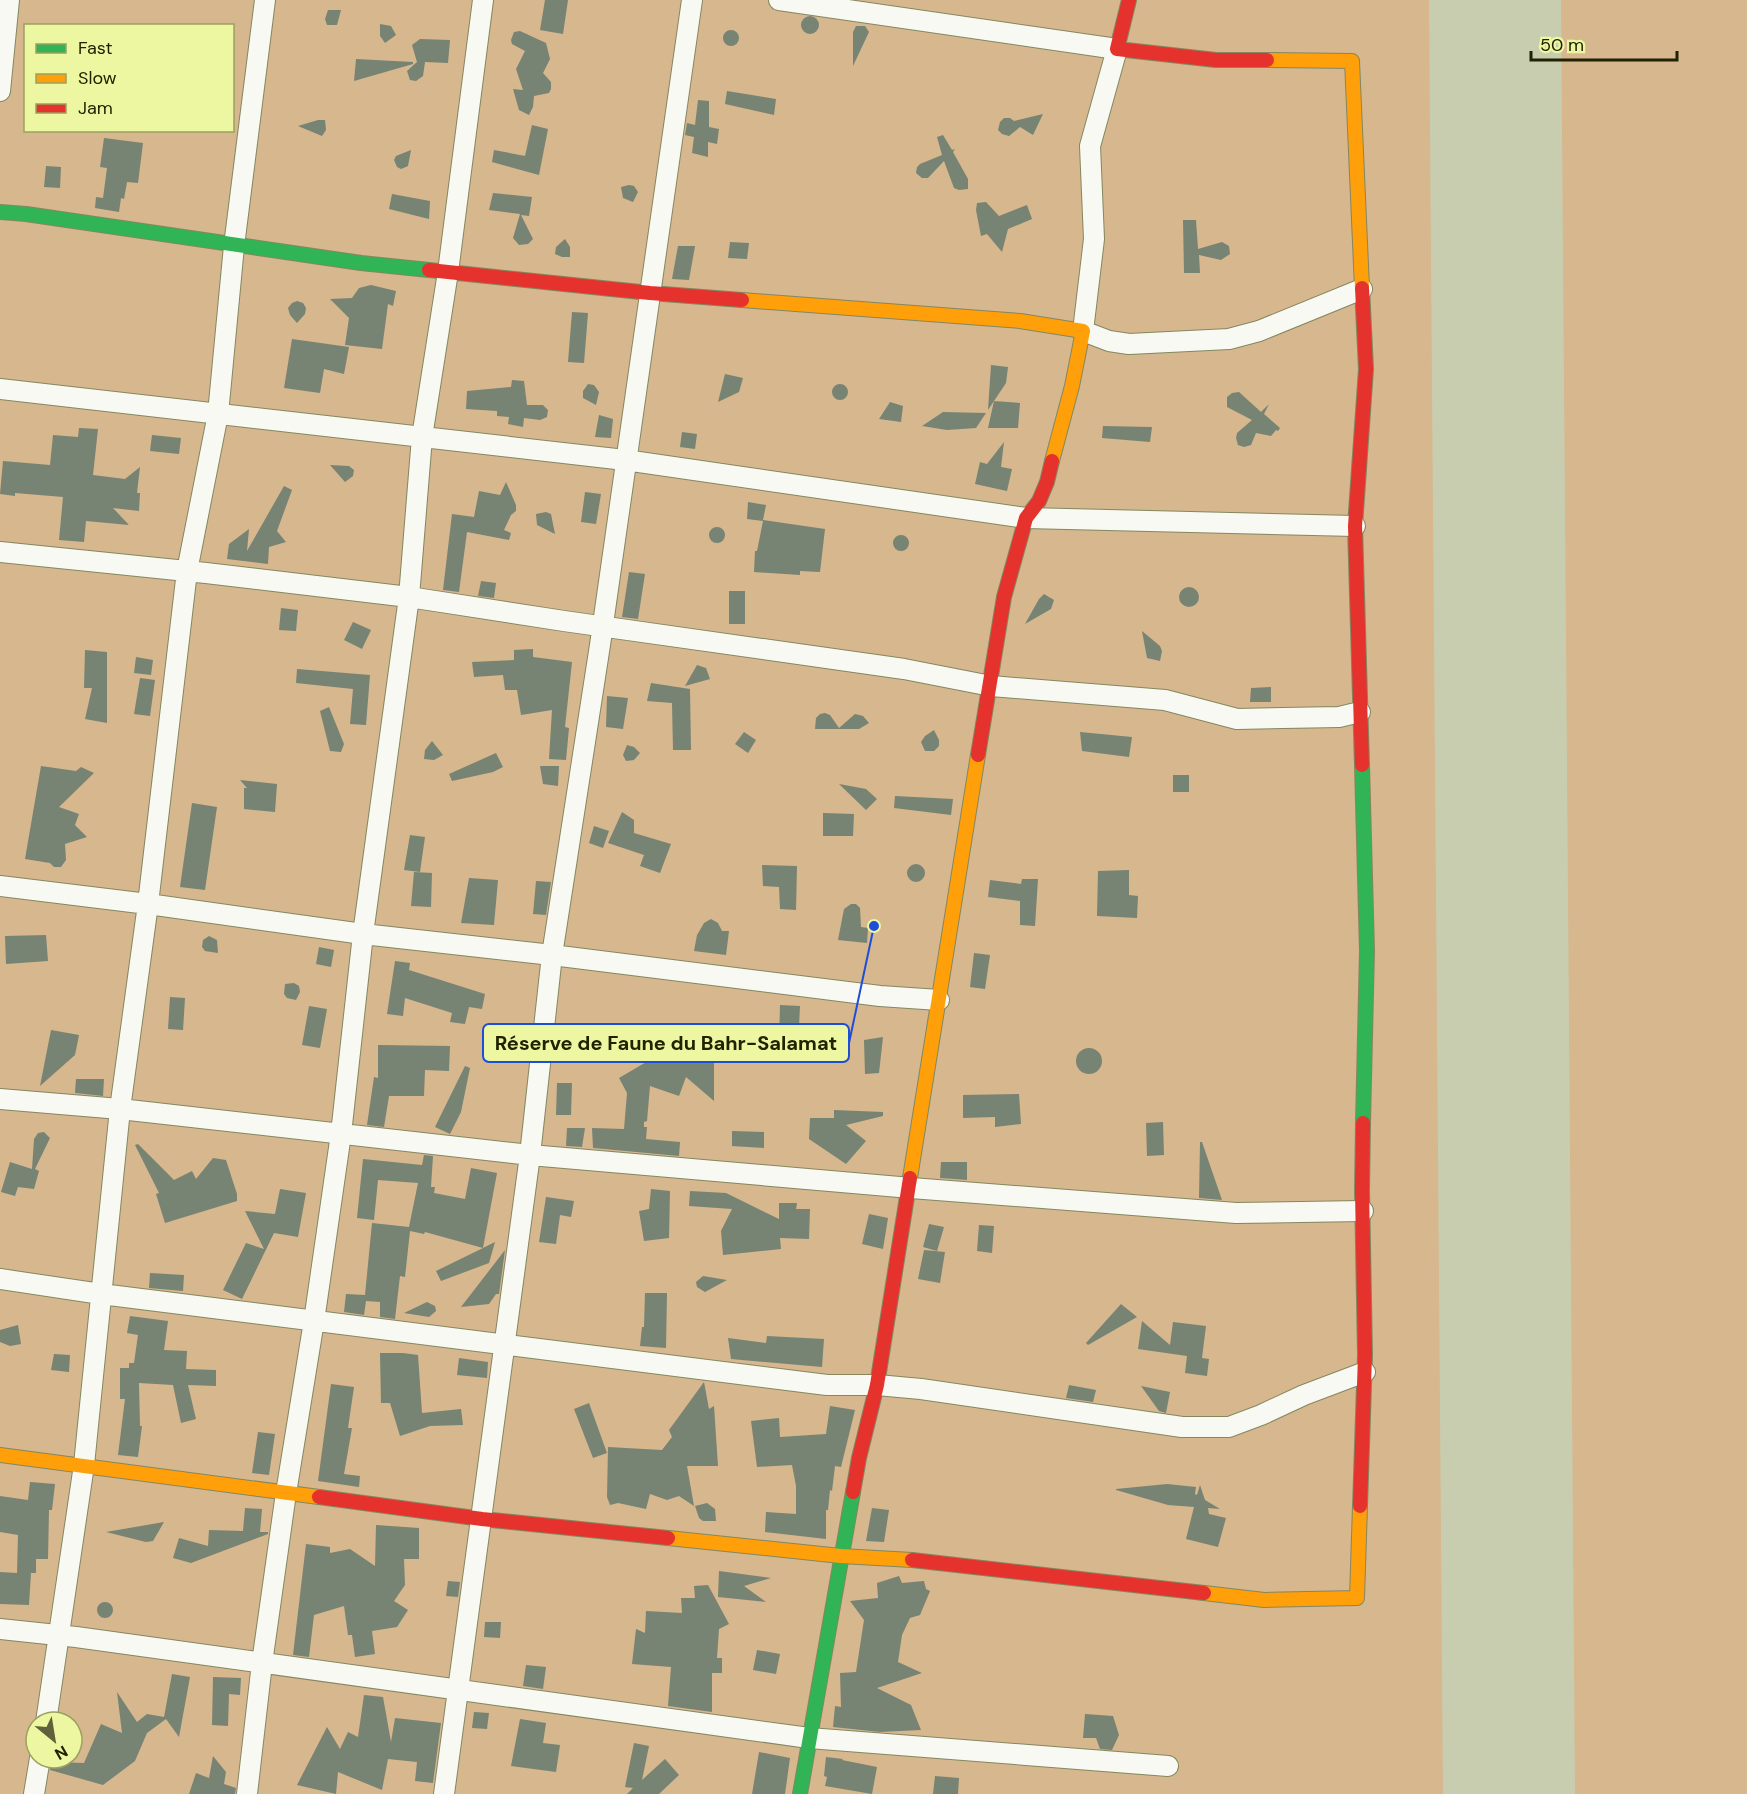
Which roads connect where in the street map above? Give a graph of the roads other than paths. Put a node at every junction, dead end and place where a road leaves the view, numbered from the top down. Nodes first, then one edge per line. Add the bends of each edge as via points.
1 (9, 0) edge
2 (266, 0) edge
3 (483, 0) edge
4 (692, 0) edge
5 (779, 0) edge
6 (1129, 0) edge
7 (1117, 49) junction
8 (0, 91) edge
9 (0, 212) edge
10 (234, 246) junction
11 (448, 272) junction
12 (1362, 289) junction
13 (650, 293) junction
14 (1083, 331) junction
15 (0, 389) edge
16 (218, 414) junction
17 (422, 437) junction
18 (625, 459) junction
19 (1026, 518) junction
20 (1355, 526) junction
21 (0, 552) edge
22 (188, 571) junction
23 (409, 597) junction
24 (603, 626) junction
25 (991, 686) junction
26 (1360, 712) junction
27 (0, 886) edge
28 (148, 904) junction
29 (363, 934) junction
30 (552, 955) junction
31 (939, 1000) junction
32 (0, 1099) edge
33 (120, 1109) junction
34 (341, 1134) junction
35 (530, 1155) junction
36 (910, 1188) junction
37 (1363, 1211) junction
38 (0, 1280) edge
39 (101, 1294) junction
40 (314, 1321) junction
41 (503, 1345) junction
42 (1365, 1372) junction
43 (877, 1385) junction
44 (0, 1455) edge
45 (84, 1465) junction
46 (286, 1493) junction
47 (482, 1519) junction
48 (841, 1556) junction
49 (0, 1629) edge
50 (60, 1636) junction
51 (262, 1663) junction
52 (459, 1691) junction
53 (48, 1710) edge
54 (809, 1738) junction
55 (1168, 1766) dead end
56 (38, 1770) edge
57 (34, 1794) edge
58 (247, 1794) edge
59 (444, 1794) edge
60 (800, 1794) edge

1 - 8 street
2 - 10 street
3 - 11 street
4 - 13 street
5 - 7 street
6 - 7 street
7 - 12 street via 1216,60 1352,61
7 - 14 street via 1090,146 1094,239
9 - 10 street
10 - 11 street
10 - 16 street
11 - 13 street
11 - 17 street
12 - 14 street via 1259,331 1229,339 1129,344
12 - 20 street via 1366,369
13 - 14 street via 1020,321
13 - 18 street
14 - 19 street via 1047,482
15 - 16 street
16 - 17 street
16 - 22 street
17 - 18 street
17 - 23 street
18 - 19 street
18 - 24 street
19 - 20 street
19 - 25 street via 1004,597
20 - 26 street
21 - 22 street
22 - 23 street
22 - 28 street
23 - 24 street
23 - 29 street
24 - 25 street via 904,669
24 - 30 street
25 - 26 street via 1165,700 1237,719 1340,717
25 - 31 street
26 - 37 street via 1367,951
27 - 28 street
28 - 29 street
28 - 33 street
29 - 30 street
29 - 34 street
30 - 31 street
30 - 35 street
31 - 36 street
32 - 33 street
33 - 34 street
33 - 39 street
34 - 35 street
34 - 40 street
35 - 36 street
35 - 41 street
36 - 37 street via 1236,1213
36 - 43 street
37 - 42 street
38 - 39 street
39 - 40 street
39 - 45 street
40 - 41 street
40 - 46 street
41 - 43 street via 827,1385
41 - 47 street
42 - 43 street via 1229,1427 1182,1428
42 - 48 street via 1357,1598 1264,1600
43 - 48 street
44 - 45 street
45 - 46 street
45 - 50 street
46 - 47 street
46 - 51 street
47 - 48 street
47 - 52 street
48 - 54 street
49 - 50 street
50 - 51 street
50 - 53 street
51 - 52 street
51 - 58 street
52 - 54 street
52 - 59 street
54 - 55 street
54 - 60 street
56 - 57 street

